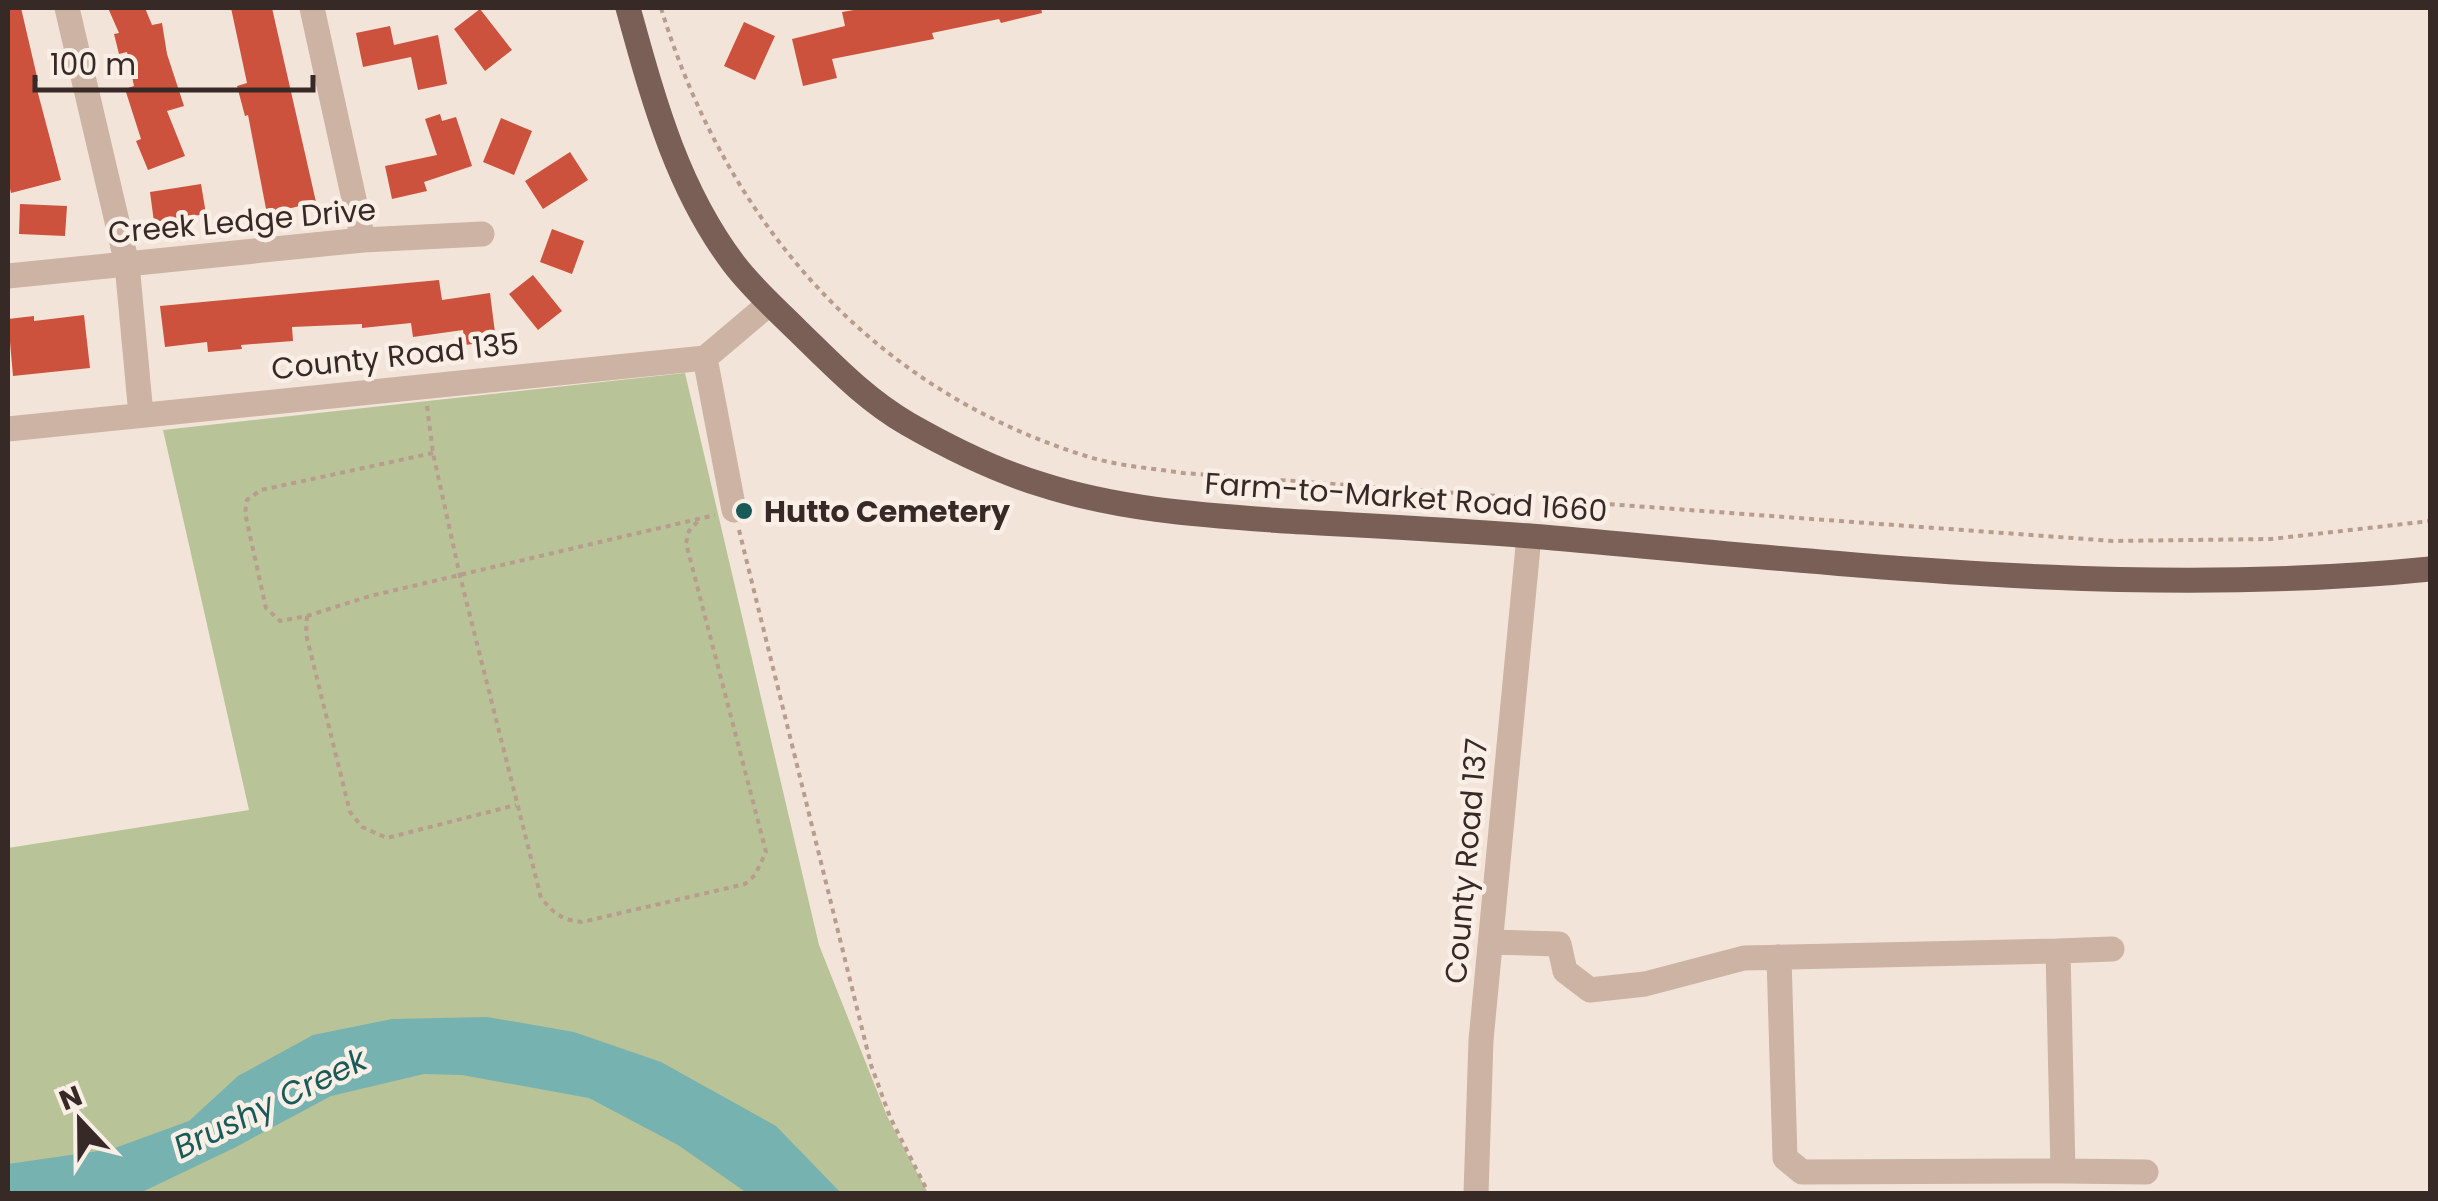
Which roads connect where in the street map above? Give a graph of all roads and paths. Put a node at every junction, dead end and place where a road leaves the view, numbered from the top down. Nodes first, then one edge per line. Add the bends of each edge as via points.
1 (67, 8) edge
2 (312, 8) edge
3 (628, 8) edge
4 (662, 8) edge
5 (482, 234) dead end
6 (364, 240) junction
7 (126, 264) junction
8 (8, 276) edge
9 (769, 304) junction
10 (705, 358) junction
11 (424, 385) junction
12 (141, 415) junction
13 (8, 429) edge
14 (432, 453) junction
15 (734, 510) junction
16 (700, 519) junction
17 (2430, 522) edge
18 (1529, 536) junction
19 (2430, 569) edge
20 (460, 576) junction
21 (307, 616) junction
22 (518, 805) junction
23 (1490, 942) junction
24 (2112, 949) dead end
25 (2058, 951) junction
26 (1780, 957) junction
27 (2063, 1172) junction
28 (2146, 1172) dead end
29 (929, 1194) edge
30 (1476, 1194) edge

1 - 7 street
2 - 6 street
3 - 9 main road, Farm-to-Market Road 1660 via 676,164 734,264
4 - 17 path via 676,58 724,155 766,226 821,292 876,346 936,388 1012,428 1089,457 1183,474 2113,542 2271,538
5 - 6 street, Creek Ledge Drive
6 - 7 street, Creek Ledge Drive
7 - 8 street, Creek Ledge Drive
7 - 12 street
9 - 10 street
9 - 18 main road, Farm-to-Market Road 1660 via 850,382 904,422 1042,485 1180,514
10 - 11 street, County Road 135
10 - 15 street
11 - 12 street, County Road 135
11 - 14 path
12 - 13 street, County Road 135
14 - 20 path
14 - 21 path via 261,490 247,500 244,513 266,608 280,621
15 - 16 path
15 - 29 path via 871,1065
16 - 20 path
16 - 22 path via 686,543 766,852 762,863 745,884 570,921 556,916 542,898
18 - 19 main road, Farm-to-Market Road 1660 via 2135,582 2334,579
18 - 23 street, County Road 137
20 - 21 path
20 - 22 path
21 - 22 path via 350,812 362,827 388,838
23 - 26 street via 1559,944 1564,971 1590,990 1644,984 1744,958
23 - 30 street, County Road 137
24 - 25 street
25 - 26 street
25 - 27 street
26 - 27 street via 1785,1158 1802,1172
27 - 28 street

